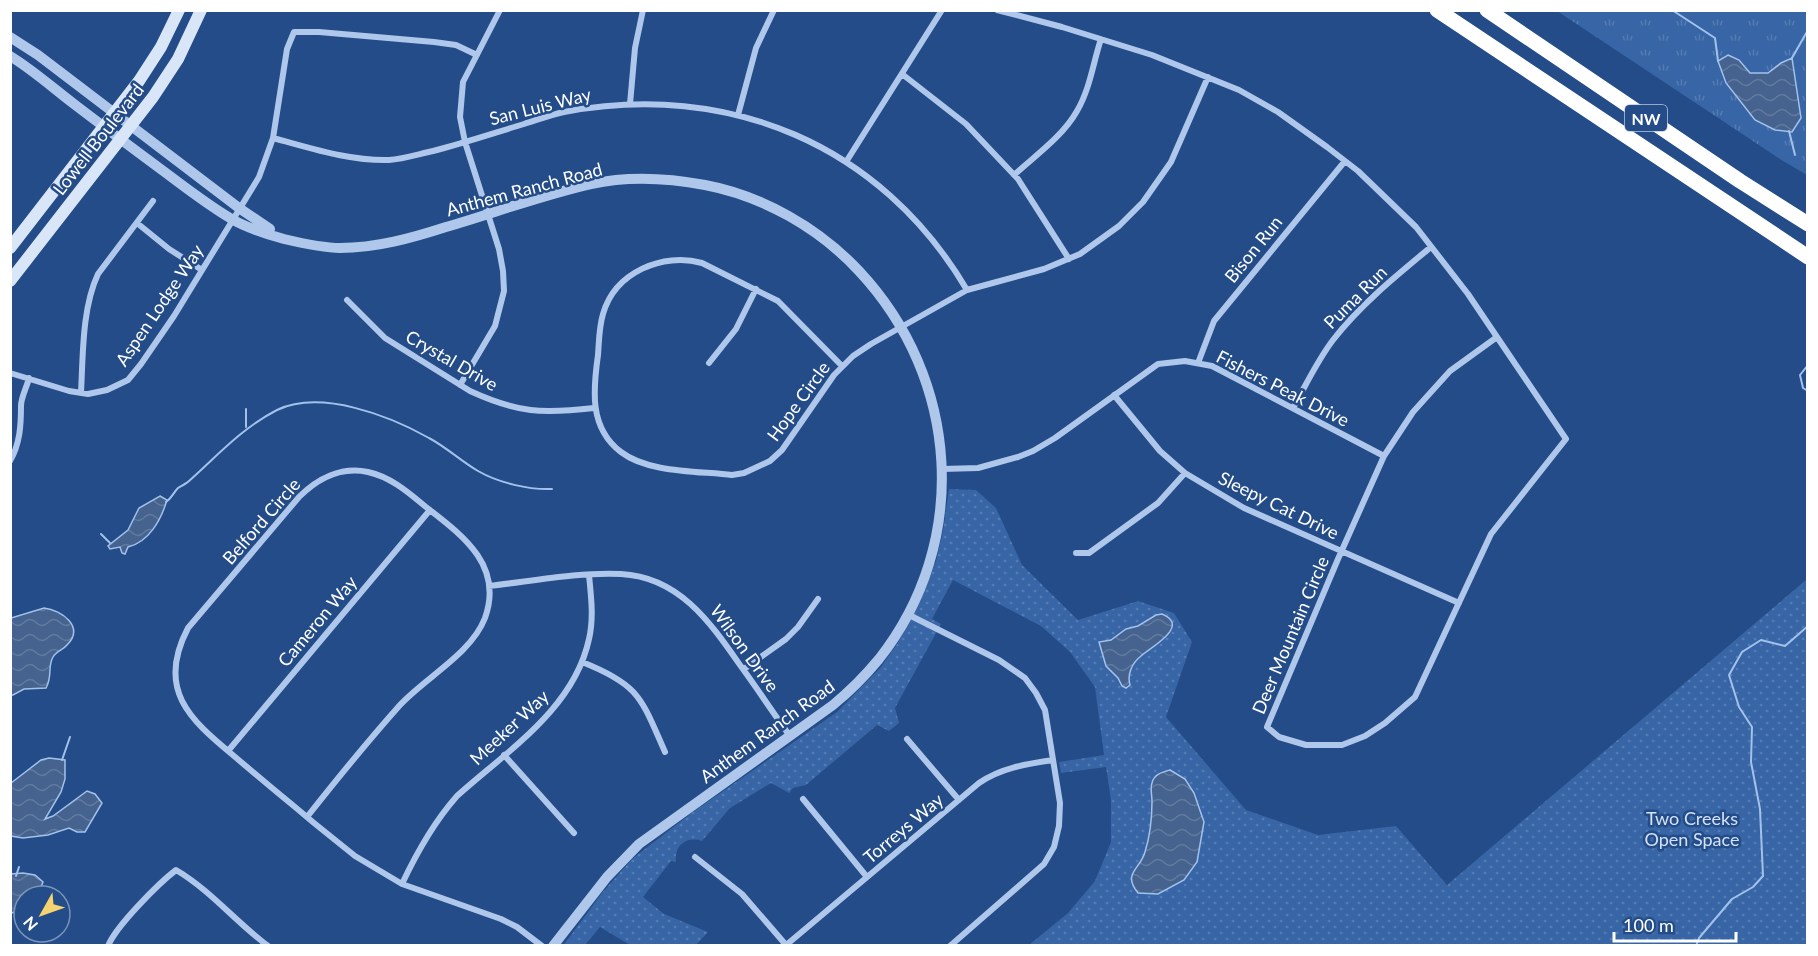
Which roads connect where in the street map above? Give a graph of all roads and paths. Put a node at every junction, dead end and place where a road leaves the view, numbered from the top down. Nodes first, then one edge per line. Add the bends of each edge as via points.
1 (179, 10) edge
2 (201, 10) edge
3 (500, 10) edge
4 (643, 10) edge
5 (774, 10) edge
6 (942, 10) edge
7 (997, 10) edge
8 (1437, 10) edge
9 (1487, 10) edge
10 (10, 37) edge
11 (1101, 39) junction
12 (477, 55) junction
13 (10, 56) edge
14 (902, 74) junction
15 (1208, 77) junction
16 (630, 104) junction
17 (115, 114) junction
18 (738, 115) junction
19 (131, 126) junction
20 (104, 127) junction
21 (273, 138) junction
22 (120, 139) junction
23 (465, 142) junction
24 (1345, 160) junction
25 (846, 162) junction
26 (1014, 175) junction
27 (153, 201) dead end
28 (239, 208) junction
29 (487, 215) junction
30 (231, 219) junction
31 (137, 223) junction
32 (1808, 224) edge
33 (285, 239) junction
34 (1431, 247) junction
35 (10, 248) edge
36 (1808, 257) edge
37 (1069, 259) junction
38 (202, 270) junction
39 (10, 281) edge
40 (756, 289) junction
41 (967, 290) junction
42 (347, 300) dead end
43 (902, 327) junction
44 (1497, 337) junction
45 (709, 363) dead end
46 (1198, 363) junction
47 (842, 366) junction
48 (10, 373) edge
49 (29, 378) junction
50 (460, 385) junction
51 (81, 393) junction
52 (1113, 395) junction
53 (594, 408) junction
54 (1293, 408) junction
55 (1384, 456) junction
56 (10, 462) edge
57 (942, 470) junction
58 (1185, 473) junction
59 (430, 510) junction
60 (1341, 551) junction
61 (1076, 553) dead end
62 (589, 575) junction
63 (489, 586) junction
64 (818, 599) dead end
65 (1459, 603) junction
66 (907, 614) junction
67 (582, 662) junction
68 (744, 669) junction
69 (790, 736) junction
70 (907, 739) dead end
71 (228, 751) junction
72 (665, 752) dead end
73 (504, 755) junction
74 (1053, 760) junction
75 (803, 800) dead end
76 (959, 800) junction
77 (307, 817) junction
78 (574, 833) dead end
79 (695, 857) dead end
80 (867, 877) junction
81 (402, 884) junction
82 (108, 945) edge
83 (268, 945) edge
84 (542, 945) edge
85 (553, 945) edge
86 (786, 945) edge
87 (950, 945) edge

1 - 17 main road, Lowell Boulevard via 151,64
2 - 19 main road, Lowell Boulevard via 178,59
3 - 12 street
4 - 16 street
5 - 18 street via 756,48
6 - 14 street
7 - 11 street
8 - 36 highway, NW
9 - 32 highway, NW
10 - 17 street, Anthem Ranch Road
11 - 15 street
11 - 26 street via 1078,111
12 - 21 street, Aspen Lodge Way via 456,45 434,42 294,32 287,49
12 - 23 street via 463,82 460,117
13 - 20 street, Anthem Ranch Road
14 - 25 street
14 - 26 street via 966,124
15 - 24 street via 1278,112
15 - 37 street, Hope Circle via 1171,162 1143,202 1119,226
16 - 18 street, San Luis Way via 685,105
16 - 23 street, San Luis Way via 561,112
17 - 19 street, Anthem Ranch Road
17 - 20 main road, Lowell Boulevard
18 - 25 street, San Luis Way via 806,139
19 - 22 main road, Lowell Boulevard
19 - 28 street, Anthem Ranch Road
20 - 22 street, Anthem Ranch Road
20 - 35 main road, Lowell Boulevard
21 - 23 street, San Luis Way via 367,160 391,160
21 - 28 street, Aspen Lodge Way via 259,177
22 - 30 street, Anthem Ranch Road
22 - 39 main road, Lowell Boulevard
23 - 29 street
24 - 34 street via 1416,227
24 - 46 street, Bison Run via 1214,321
25 - 41 street, San Luis Way via 912,216 935,241
26 - 37 street
27 - 31 street
28 - 30 street, Aspen Lodge Way
28 - 33 street, Anthem Ranch Road
29 - 33 street, Anthem Ranch Road via 365,247 336,248
29 - 43 street, Anthem Ranch Road via 594,184 653,179 705,185 746,196 786,213 832,244 876,288
29 - 50 street via 500,254 504,291 495,326
30 - 33 street, Anthem Ranch Road
30 - 38 street, Aspen Lodge Way
31 - 38 street
31 - 51 street via 92,287
34 - 44 street
34 - 54 street, Puma Run via 1350,320 1312,370
37 - 41 street, Hope Circle
38 - 51 street, Aspen Lodge Way via 128,380 107,390
40 - 45 street via 736,329
40 - 47 street, Hope Circle via 787,308
40 - 53 street, Hope Circle via 690,260 667,260 630,276 610,297 603,314
41 - 43 street, Hope Circle
42 - 50 street, Crystal Drive via 385,338
43 - 47 street, Hope Circle
43 - 57 street, Anthem Ranch Road via 920,363 935,411
44 - 55 street, Deer Mountain Circle via 1450,370 1413,412
44 - 65 street, Deer Mountain Circle via 1566,438 1491,534
46 - 52 street, Fishers Peak Drive via 1158,364
46 - 54 street, Fishers Peak Drive via 1212,366
47 - 53 street, Hope Circle via 782,450 744,473 650,466 635,460 614,445
48 - 49 street, Aspen Lodge Way
49 - 51 street, Aspen Lodge Way
49 - 56 street via 21,404 23,414 16,451
50 - 53 street, Crystal Drive via 522,410 560,412
52 - 57 street, Fishers Peak Drive via 1055,438 1018,457 978,468
52 - 58 street, Sleepy Cat Drive via 1160,451
54 - 55 street, Fishers Peak Drive
55 - 60 street, Deer Mountain Circle
57 - 66 street, Anthem Ranch Road via 938,521 930,557
58 - 60 street, Sleepy Cat Drive via 1244,508
58 - 61 street via 1158,503 1089,553
59 - 63 street, Belford Circle via 471,544
59 - 71 street, Cameron Way
59 - 71 street, Belford Circle via 395,483 368,472 325,477 299,497 202,611 180,645 175,673 188,712
60 - 65 street, Sleepy Cat Drive
60 - 65 street, Deer Mountain Circle via 1267,727 1279,737 1306,745 1342,745 1385,723 1415,696
62 - 63 street, Wilson Drive
62 - 67 street, Meeker Way via 591,624
62 - 68 street, Wilson Drive via 636,576 674,591 708,620
63 - 77 street, Belford Circle via 485,618 469,645 401,705
64 - 68 street via 786,639
66 - 69 street, Anthem Ranch Road via 865,675 834,705
66 - 74 street via 999,660 1025,678 1045,710
67 - 72 street via 620,680 638,696
67 - 73 street, Meeker Way via 556,706
68 - 69 street, Wilson Drive
69 - 85 street, Anthem Ranch Road via 639,844
70 - 76 street
71 - 77 street, Belford Circle
73 - 78 street
73 - 81 street, Meeker Way via 445,809
74 - 76 street, Torreys Way via 1006,769
74 - 87 street via 1059,803 1054,847 1031,877
75 - 80 street
76 - 80 street, Torreys Way
77 - 81 street, Belford Circle via 355,856
79 - 86 street via 742,894
80 - 86 street, Torreys Way
81 - 84 street, Belford Circle via 501,919
82 - 83 street via 113,935 176,870

